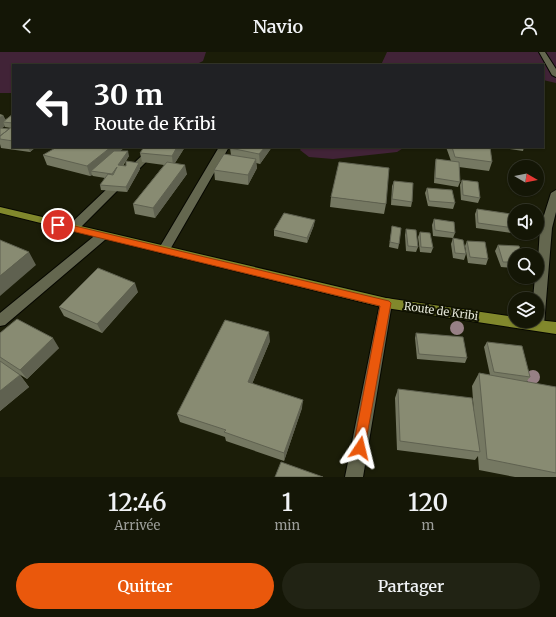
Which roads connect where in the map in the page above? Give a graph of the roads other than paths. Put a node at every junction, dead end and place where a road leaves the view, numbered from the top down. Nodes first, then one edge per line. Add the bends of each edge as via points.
1 (542, 52) edge
2 (556, 75) edge
3 (155, 148) edge
4 (223, 148) edge
5 (556, 193) edge
6 (0, 210) edge
7 (73, 228) junction
8 (102, 236) junction
9 (164, 250) junction
10 (540, 292) edge
11 (386, 303) junction
12 (0, 321) edge
13 (508, 321) edge
14 (544, 326) edge
15 (556, 328) edge
16 (354, 477) edge

1 - 2 street
3 - 7 street
4 - 9 street
5 - 10 street via 546,228
6 - 7 main road, Route de Kribi
7 - 8 main road, Route de Kribi
8 - 9 main road, Route de Kribi
8 - 12 street
9 - 11 main road, Route de Kribi
11 - 13 main road, Route de Kribi
11 - 16 street
14 - 15 main road, Route de Kribi

